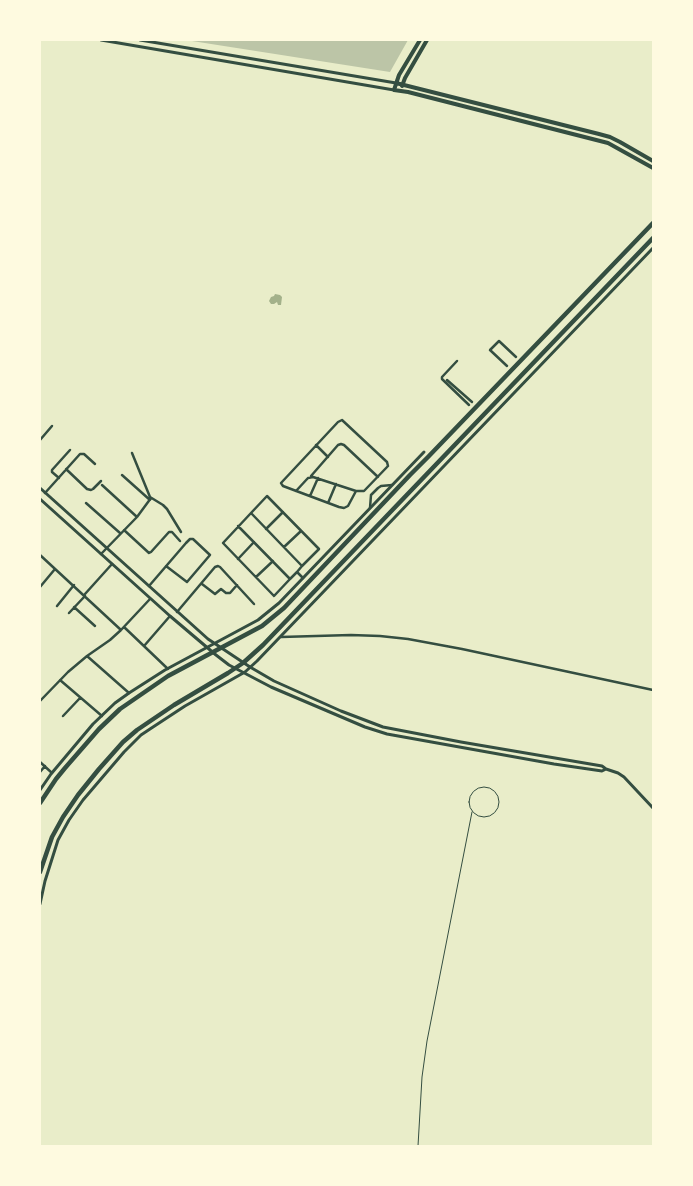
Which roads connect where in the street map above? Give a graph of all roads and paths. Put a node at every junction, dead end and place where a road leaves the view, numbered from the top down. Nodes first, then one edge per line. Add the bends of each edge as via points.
1 (101, 40) edge
2 (140, 40) edge
3 (420, 40) edge
4 (427, 40) edge
5 (396, 83) junction
6 (403, 85) junction
7 (394, 90) junction
8 (401, 91) junction
9 (653, 161) edge
10 (653, 168) edge
11 (653, 223) edge
12 (653, 238) edge
13 (653, 248) edge
14 (516, 357) dead end
15 (457, 361) dead end
16 (507, 366) dead end
17 (447, 380) dead end
18 (472, 402) dead end
19 (469, 405) dead end
20 (52, 426) dead end
21 (40, 440) edge
22 (316, 445) junction
23 (70, 450) dead end
24 (424, 452) joint
25 (132, 453) dead end
26 (328, 457) junction
27 (428, 457) junction
28 (95, 464) dead end
29 (436, 464) junction
30 (66, 469) junction
31 (440, 469) junction
32 (122, 475) dead end
33 (310, 477) junction
34 (378, 477) junction
35 (58, 478) junction
36 (318, 478) junction
37 (336, 484) junction
38 (370, 485) junction
39 (392, 485) junction
40 (40, 488) edge
41 (296, 491) junction
42 (356, 491) junction
43 (375, 491) junction
44 (46, 493) junction
45 (310, 496) junction
46 (40, 499) edge
47 (151, 499) junction
48 (86, 503) dead end
49 (328, 503) junction
50 (370, 508) junction
51 (283, 512) junction
52 (251, 513) junction
53 (136, 516) junction
54 (238, 526) junction
55 (266, 529) junction
56 (124, 530) junction
57 (301, 531) junction
58 (181, 532) dead end
59 (120, 534) junction
60 (180, 541) dead end
61 (254, 542) junction
62 (284, 547) junction
63 (107, 548) junction
64 (102, 554) junction
65 (40, 555) edge
66 (238, 558) junction
67 (273, 561) junction
68 (112, 564) junction
69 (166, 566) junction
70 (302, 566) junction
71 (55, 569) junction
72 (297, 572) junction
73 (256, 577) junction
74 (303, 578) junction
75 (290, 579) junction
76 (202, 584) junction
77 (74, 585) junction
78 (237, 585) junction
79 (149, 586) junction
80 (40, 587) edge
81 (85, 595) junction
82 (150, 598) junction
83 (254, 604) dead end
84 (57, 606) dead end
85 (74, 607) junction
86 (177, 612) junction
87 (69, 613) dead end
88 (170, 616) junction
89 (95, 626) dead end
90 (124, 627) junction
91 (121, 630) junction
92 (281, 637) junction
93 (215, 644) junction
94 (144, 646) junction
95 (208, 647) junction
96 (87, 656) junction
97 (250, 667) junction
98 (168, 669) junction
99 (244, 672) junction
100 (60, 680) junction
101 (653, 690) edge
102 (129, 693) junction
103 (80, 698) junction
104 (40, 701) edge
105 (63, 716) dead end
106 (102, 716) junction
107 (482, 745) junction
108 (481, 752) junction
109 (40, 762) edge
110 (45, 766) junction
111 (606, 769) junction
112 (40, 772) edge
113 (52, 773) junction
114 (40, 790) edge
115 (40, 803) edge
116 (653, 808) edge
117 (472, 812) junction
118 (40, 872) edge
119 (40, 904) edge
120 (418, 1146) edge

1 - 7 street
2 - 5 street
3 - 5 main road
4 - 6 main road
5 - 6 main road
5 - 7 main road
6 - 8 main road
6 - 9 main road via 599,134
7 - 8 main road
8 - 10 main road via 603,141
11 - 27 main road
12 - 29 main road
13 - 31 street
14 - 16 street via 499,341 490,350
15 - 19 street via 442,379
17 - 18 street
20 - 21 street
22 - 26 street
22 - 34 street via 342,420 388,464
22 - 41 street via 281,483
23 - 35 street via 52,470
24 - 27 main road
24 - 39 street
25 - 47 street
26 - 33 street
26 - 34 street via 338,445 344,445
27 - 115 main road via 270,620 168,676 120,709 56,779
28 - 30 street via 82,453
29 - 31 main road
29 - 118 main road via 253,655 174,704 124,742 63,817
30 - 35 street
30 - 53 street via 88,489 94,489 101,483
31 - 92 street
32 - 47 street
33 - 36 street
33 - 41 street
34 - 38 street
35 - 44 street
36 - 37 street
36 - 45 street
37 - 42 street
37 - 49 street
38 - 42 street via 364,491
38 - 43 street
39 - 43 street via 381,486
39 - 50 street
40 - 44 street
41 - 45 street
42 - 49 street via 346,508
43 - 50 street via 370,499
44 - 63 street
45 - 49 street
46 - 64 street
47 - 53 street
47 - 58 street via 167,509
48 - 59 street
50 - 74 street
51 - 52 street via 267,496
51 - 55 street
51 - 57 street
52 - 54 street
52 - 55 street
53 - 56 street
54 - 61 street
54 - 66 street via 223,543
55 - 62 street
56 - 59 street
56 - 60 street via 149,553 169,532
57 - 62 street
57 - 70 street via 319,549
59 - 63 street
61 - 66 street
61 - 67 street
62 - 70 street
63 - 64 street
63 - 79 street
64 - 68 street
65 - 71 street
66 - 73 street
67 - 73 street
67 - 75 street
68 - 81 street
68 - 82 street
69 - 69 street via 187,582 210,555 190,539
69 - 79 street
70 - 72 street
71 - 77 street
71 - 80 street
72 - 74 street
72 - 75 street
73 - 75 street via 274,596
74 - 93 street via 258,620
76 - 78 street via 215,594 221,590 228,594
76 - 78 street via 218,566
76 - 86 street
77 - 81 street
77 - 84 street
78 - 83 street
79 - 86 street
81 - 85 street
81 - 91 street
82 - 88 street
82 - 90 street
85 - 87 street
85 - 89 street
86 - 93 street
88 - 94 street
88 - 95 street
90 - 91 street
90 - 94 street
91 - 96 street
92 - 97 street
92 - 101 street via 350,634 408,639
93 - 95 street
93 - 97 street
94 - 98 street
95 - 98 street
95 - 99 street via 229,665
96 - 100 street
96 - 102 street
97 - 99 street
97 - 107 street via 311,698 383,727
98 - 102 street
99 - 108 street via 365,727
99 - 119 street via 178,710 124,752 69,820 58,840
100 - 103 street
100 - 104 street
102 - 106 street
103 - 105 street
103 - 106 street
106 - 113 street
107 - 108 street
107 - 111 street
108 - 111 street via 602,771
109 - 110 street
110 - 112 street
110 - 113 street
111 - 116 street via 624,776
113 - 114 street
117 - 117 lane via 470,798 475,791 483,787 496,794 499,804 494,813 480,817
117 - 120 lane via 422,1077

